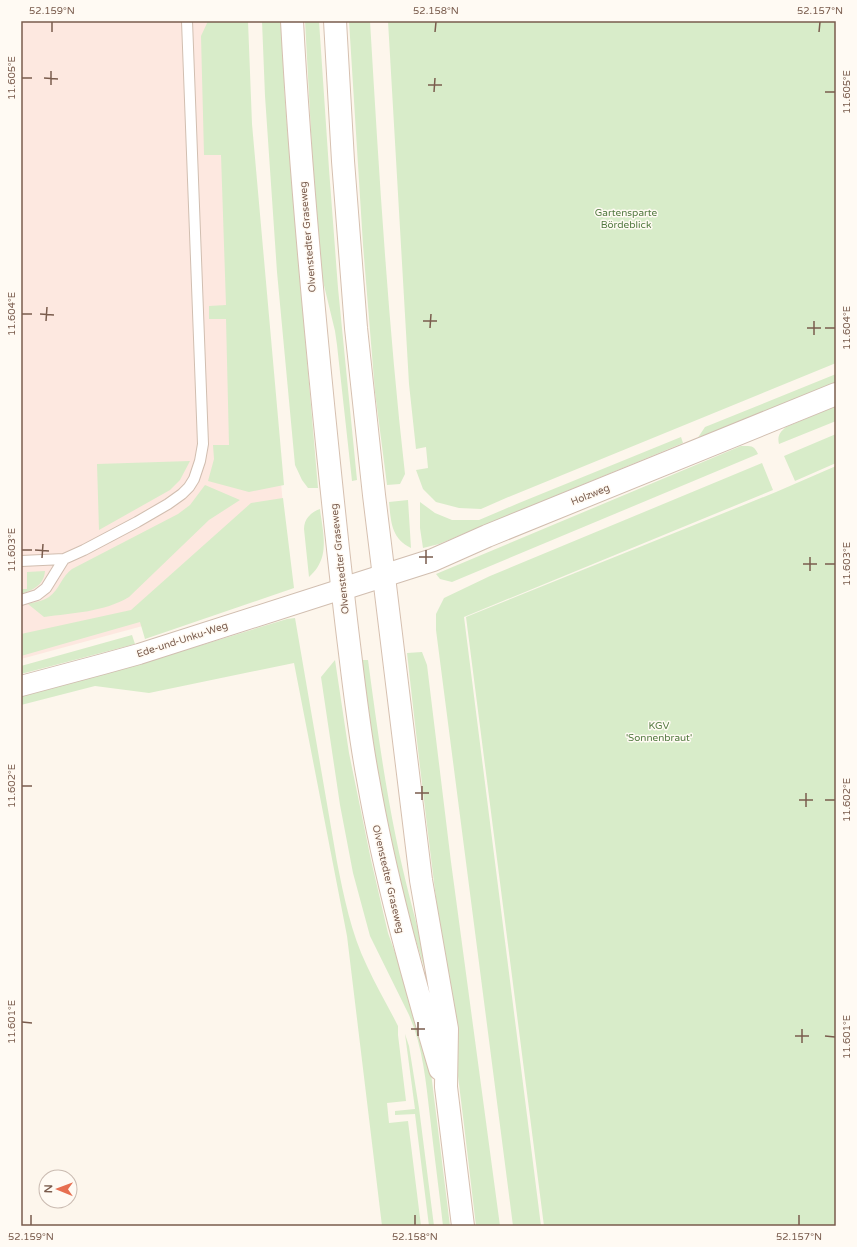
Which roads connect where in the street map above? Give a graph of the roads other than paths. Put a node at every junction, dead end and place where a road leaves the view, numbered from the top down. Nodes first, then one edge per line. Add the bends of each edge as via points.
1 (187, 21) edge
2 (292, 21) edge
3 (335, 21) edge
4 (836, 394) edge
5 (64, 559) junction
6 (21, 561) edge
7 (384, 576) junction
8 (342, 589) junction
9 (21, 600) edge
10 (21, 686) edge
11 (446, 1087) junction
12 (463, 1226) edge

1 - 5 lane via 202,444 200,461 192,483 175,500
2 - 8 main road, Olvenstedter Graseweg via 301,166
3 - 7 main road, Olvenstedter Graseweg via 356,328
4 - 7 main road, Holzweg via 433,560
5 - 6 lane
5 - 9 lane via 46,588 37,595
7 - 8 main road, Holzweg
7 - 11 main road, Olvenstedter Graseweg via 421,880 447,1029
8 - 10 street, Ede-und-Unku-Weg via 132,656
8 - 11 main road, Olvenstedter Graseweg via 362,747 382,852 419,998
11 - 12 main road, Olvenstedter Graseweg

